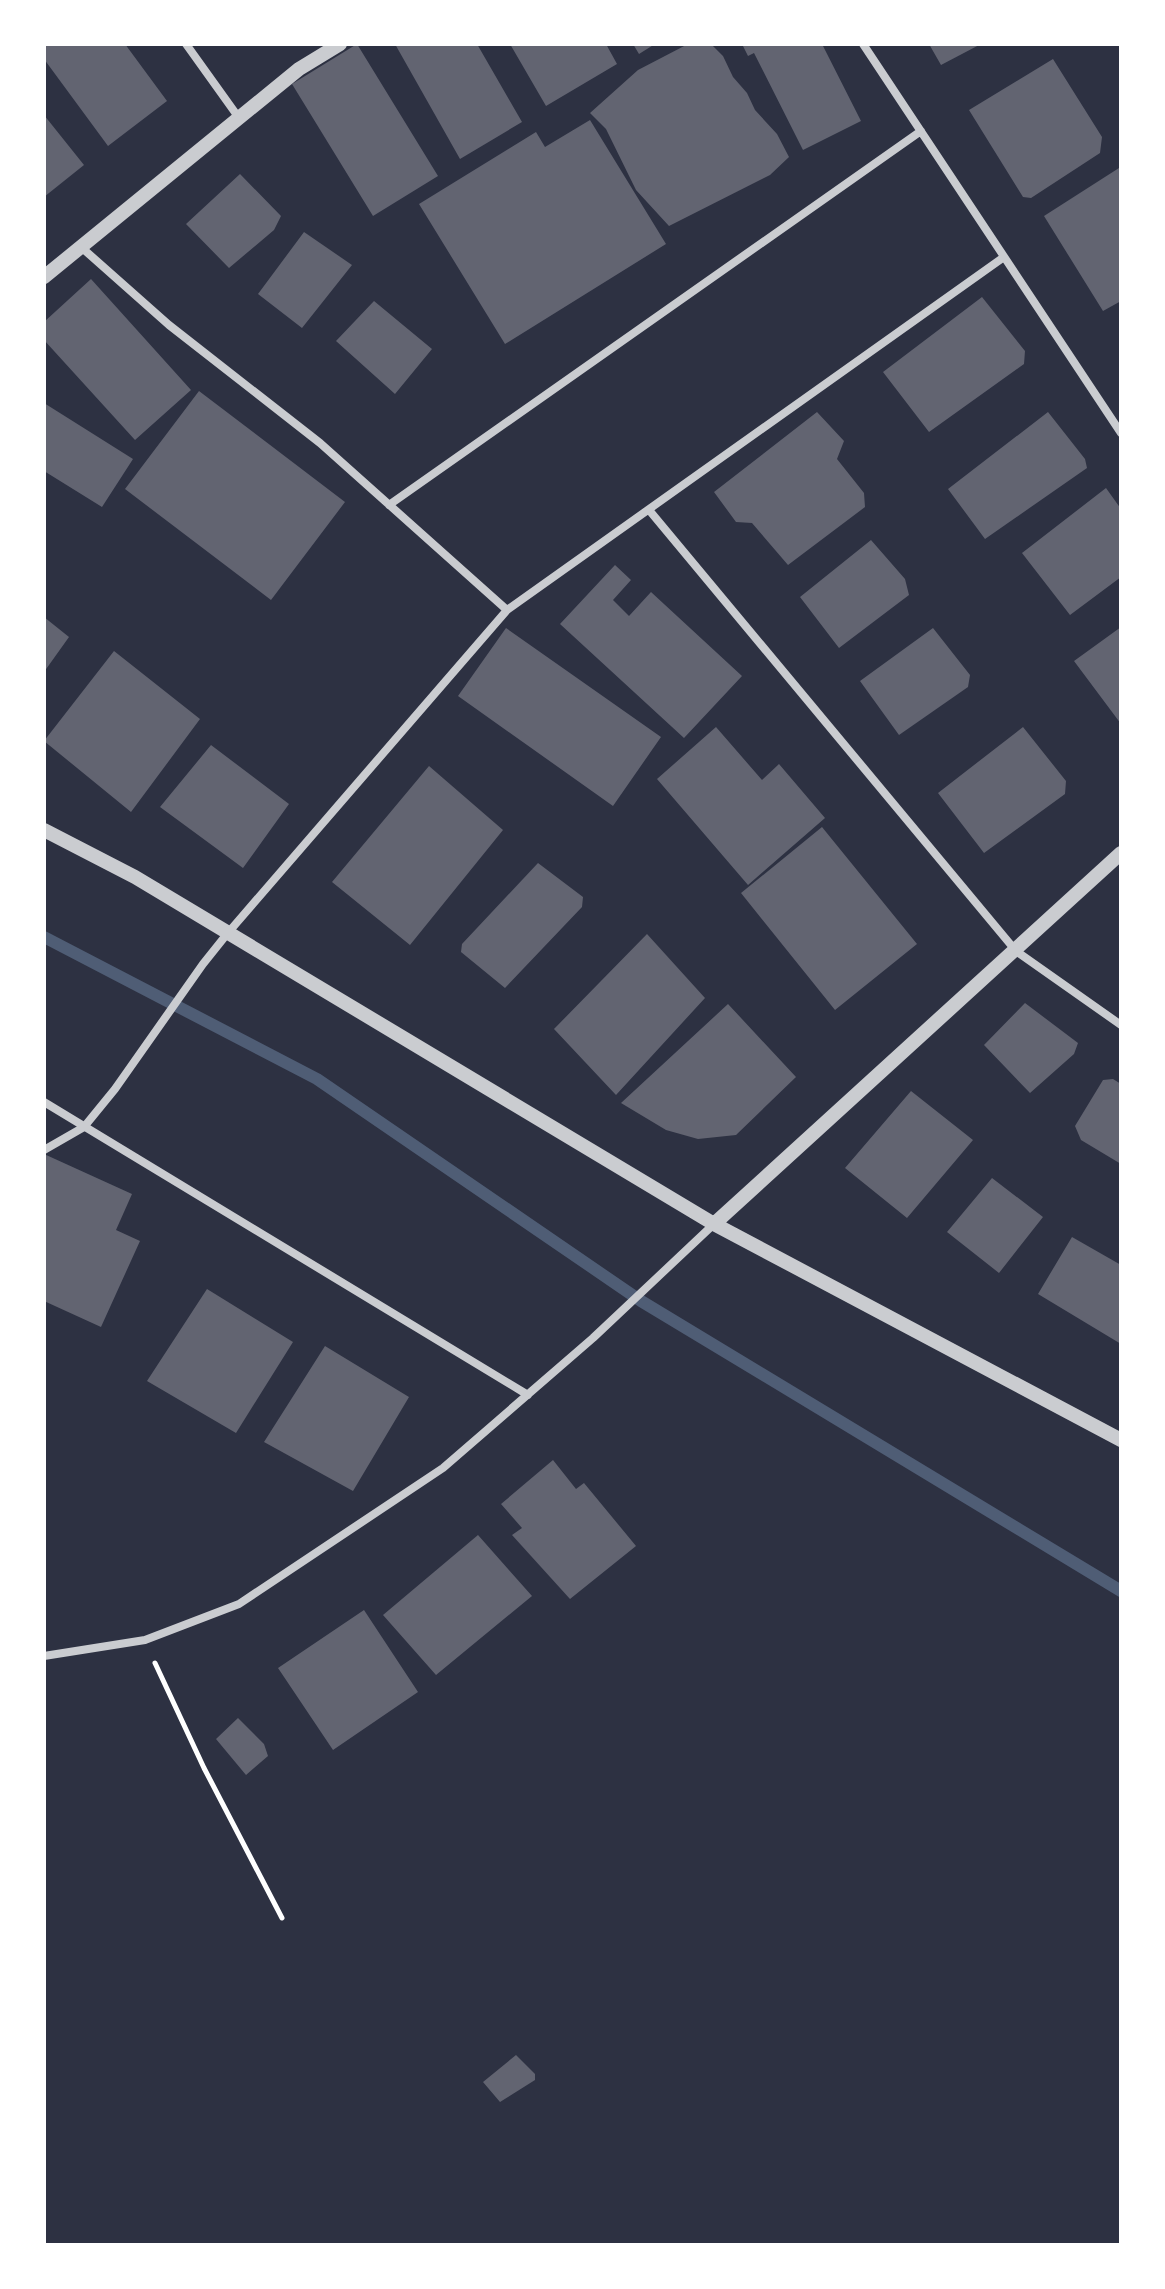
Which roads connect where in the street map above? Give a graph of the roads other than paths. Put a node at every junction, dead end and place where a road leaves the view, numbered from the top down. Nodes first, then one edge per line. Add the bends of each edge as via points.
1 (186, 44) edge
2 (340, 44) edge
3 (863, 44) edge
4 (239, 118) junction
5 (921, 131) junction
6 (81, 247) junction
7 (1004, 257) junction
8 (44, 277) edge
9 (1121, 433) edge
10 (389, 505) junction
11 (649, 510) junction
12 (507, 610) junction
13 (44, 830) edge
14 (1121, 853) edge
15 (227, 934) junction
16 (1016, 951) junction
17 (1121, 1025) edge
18 (44, 1102) edge
19 (84, 1127) junction
20 (44, 1150) edge
21 (714, 1224) junction
22 (528, 1395) junction
23 (1121, 1440) edge
24 (44, 1656) edge

1 - 4 street
2 - 4 street via 299,69
3 - 5 street
4 - 6 street
5 - 7 street
5 - 10 street
6 - 8 street
6 - 10 street
7 - 9 street
7 - 11 street
10 - 12 street
11 - 12 street
11 - 16 street
12 - 15 street
13 - 15 street via 135,877
14 - 16 street
15 - 19 street
15 - 21 street
16 - 17 street
16 - 21 street
18 - 19 street
19 - 20 street
19 - 22 street
21 - 22 street
21 - 23 street
22 - 24 street via 443,1468 239,1604 145,1640

